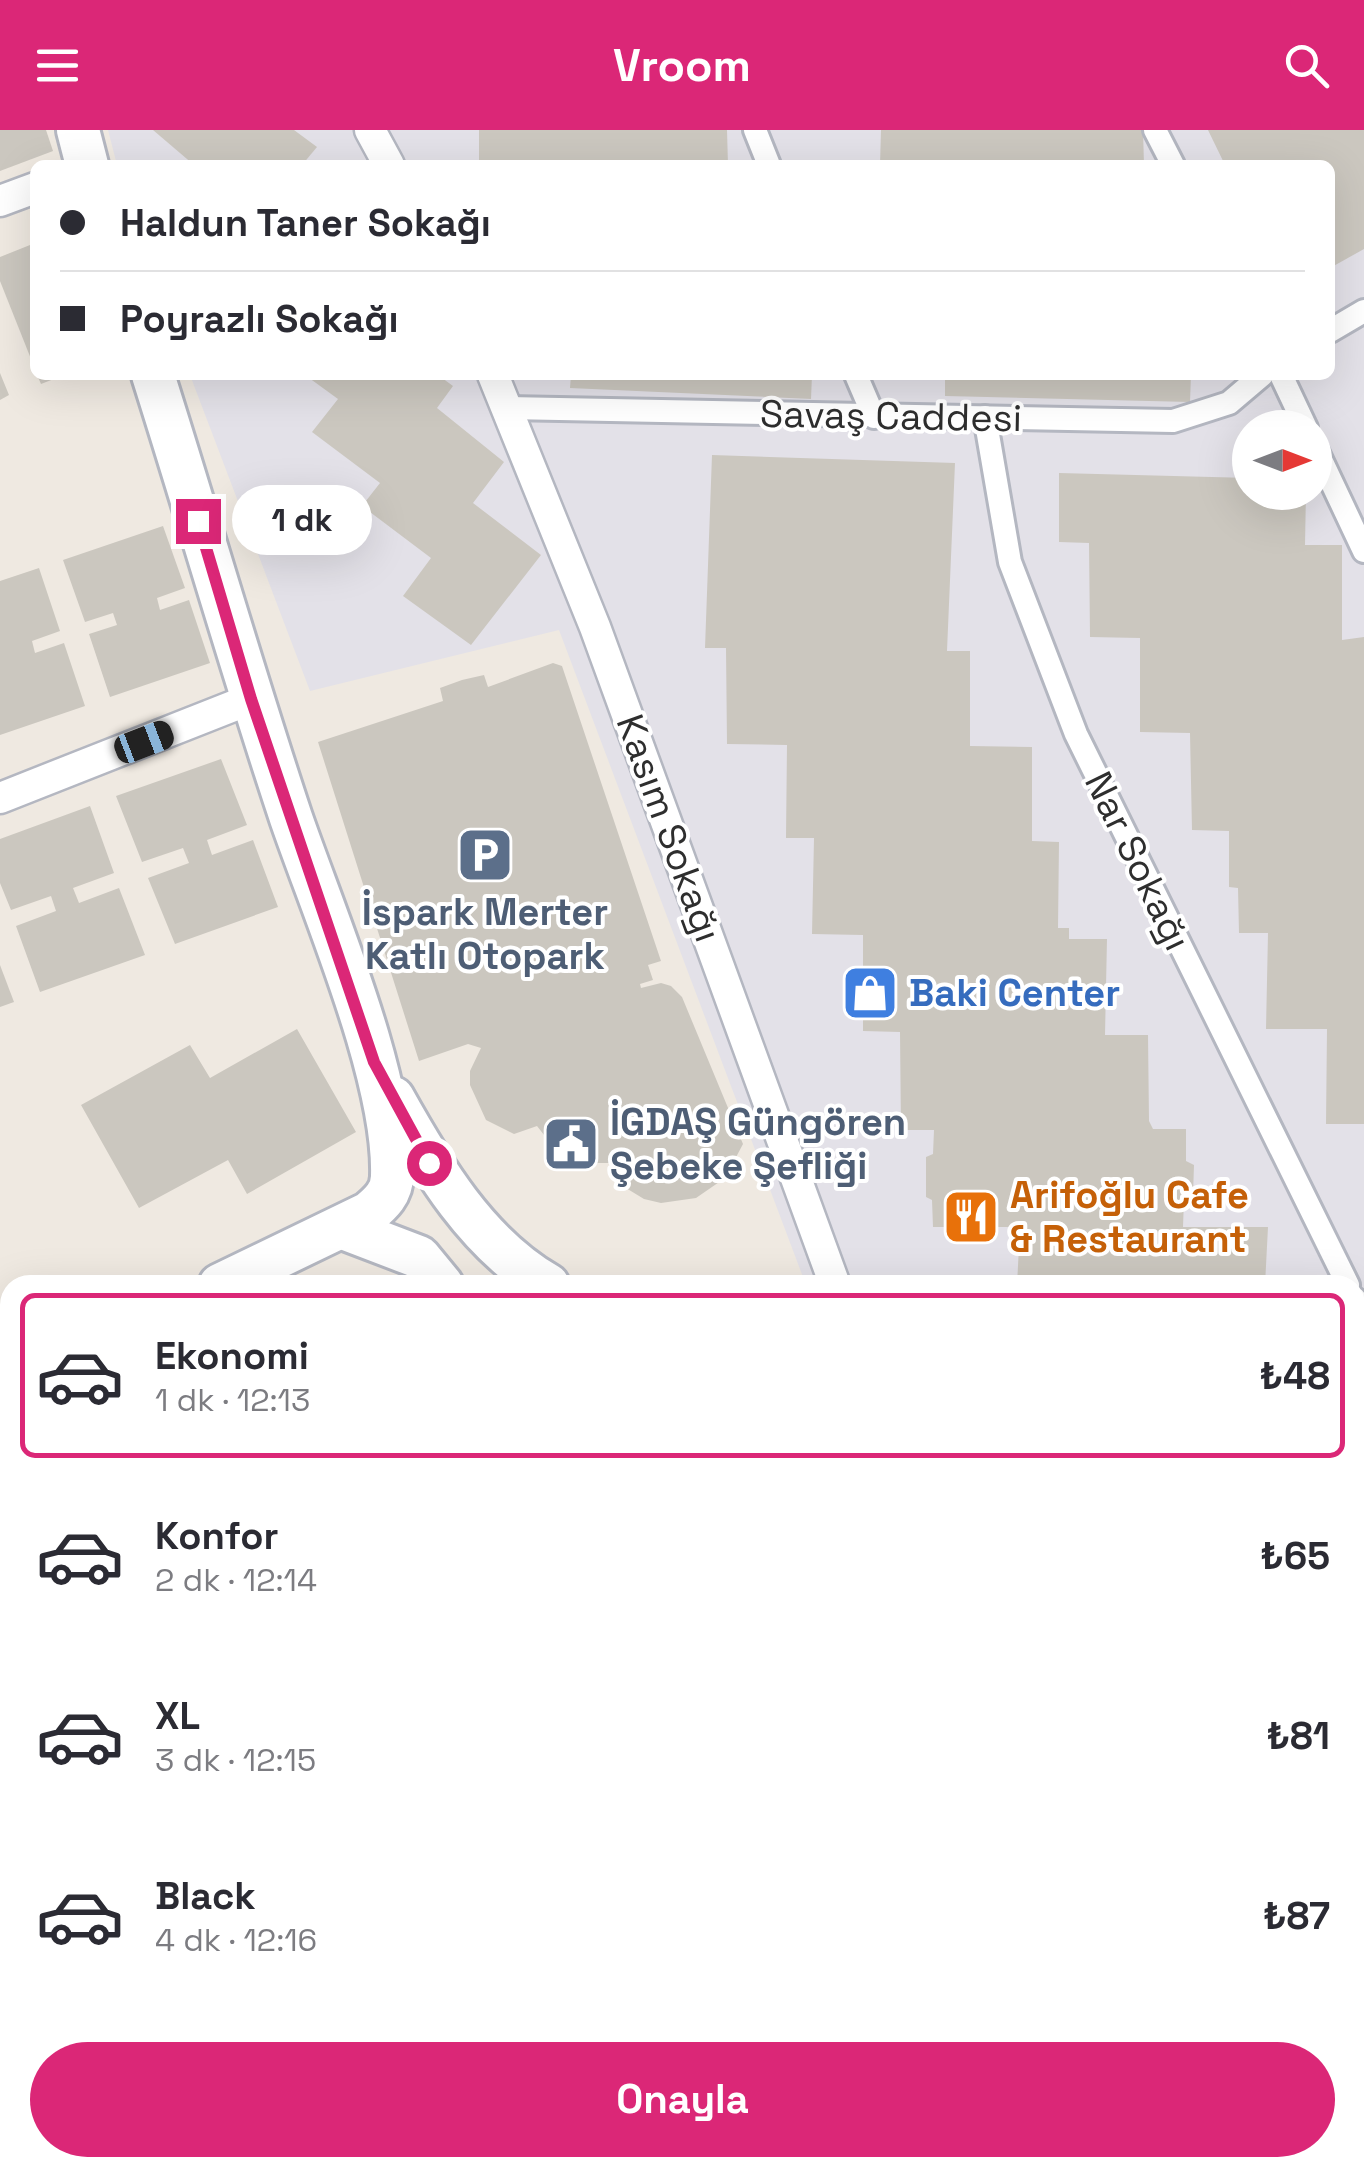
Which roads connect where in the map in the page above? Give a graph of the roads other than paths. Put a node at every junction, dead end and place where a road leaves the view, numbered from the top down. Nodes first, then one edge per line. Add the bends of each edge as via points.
1 (78, 130) edge
2 (370, 130) edge
3 (755, 130) edge
4 (1155, 130) edge
5 (86, 160) edge
6 (385, 160) edge
7 (767, 160) edge
8 (1171, 160) edge
9 (30, 190) edge
10 (0, 201) edge
11 (1364, 311) edge
12 (1335, 328) edge
13 (155, 380) edge
14 (494, 380) edge
15 (858, 380) edge
16 (1256, 380) edge
17 (1283, 380) edge
18 (506, 408) junction
19 (1298, 410) edge
20 (874, 418) junction
21 (985, 418) junction
22 (1332, 483) edge
23 (1364, 551) edge
24 (251, 699) junction
25 (0, 798) edge
26 (374, 1062) junction
27 (343, 1228) junction
28 (242, 1275) edge
29 (434, 1275) edge
30 (531, 1275) edge
31 (832, 1275) edge
32 (1343, 1275) edge

1 - 5 main road
2 - 6 street
3 - 7 street
4 - 8 street
9 - 10 street
11 - 12 street
13 - 24 main road
14 - 18 street, Kasım Sokağı
15 - 20 street
16 - 21 street, Savaş Caddesi via 1228,403 1173,421
17 - 19 street
18 - 20 street, Savaş Caddesi
18 - 31 street, Kasım Sokağı via 595,626
20 - 21 street, Savaş Caddesi
21 - 32 street, Nar Sokağı via 1010,562 1076,734
22 - 23 street
24 - 25 street
24 - 26 main road
26 - 27 main road via 392,1180 385,1199
26 - 30 main road via 429,1163 468,1214
27 - 28 main road
27 - 29 main road via 419,1256

